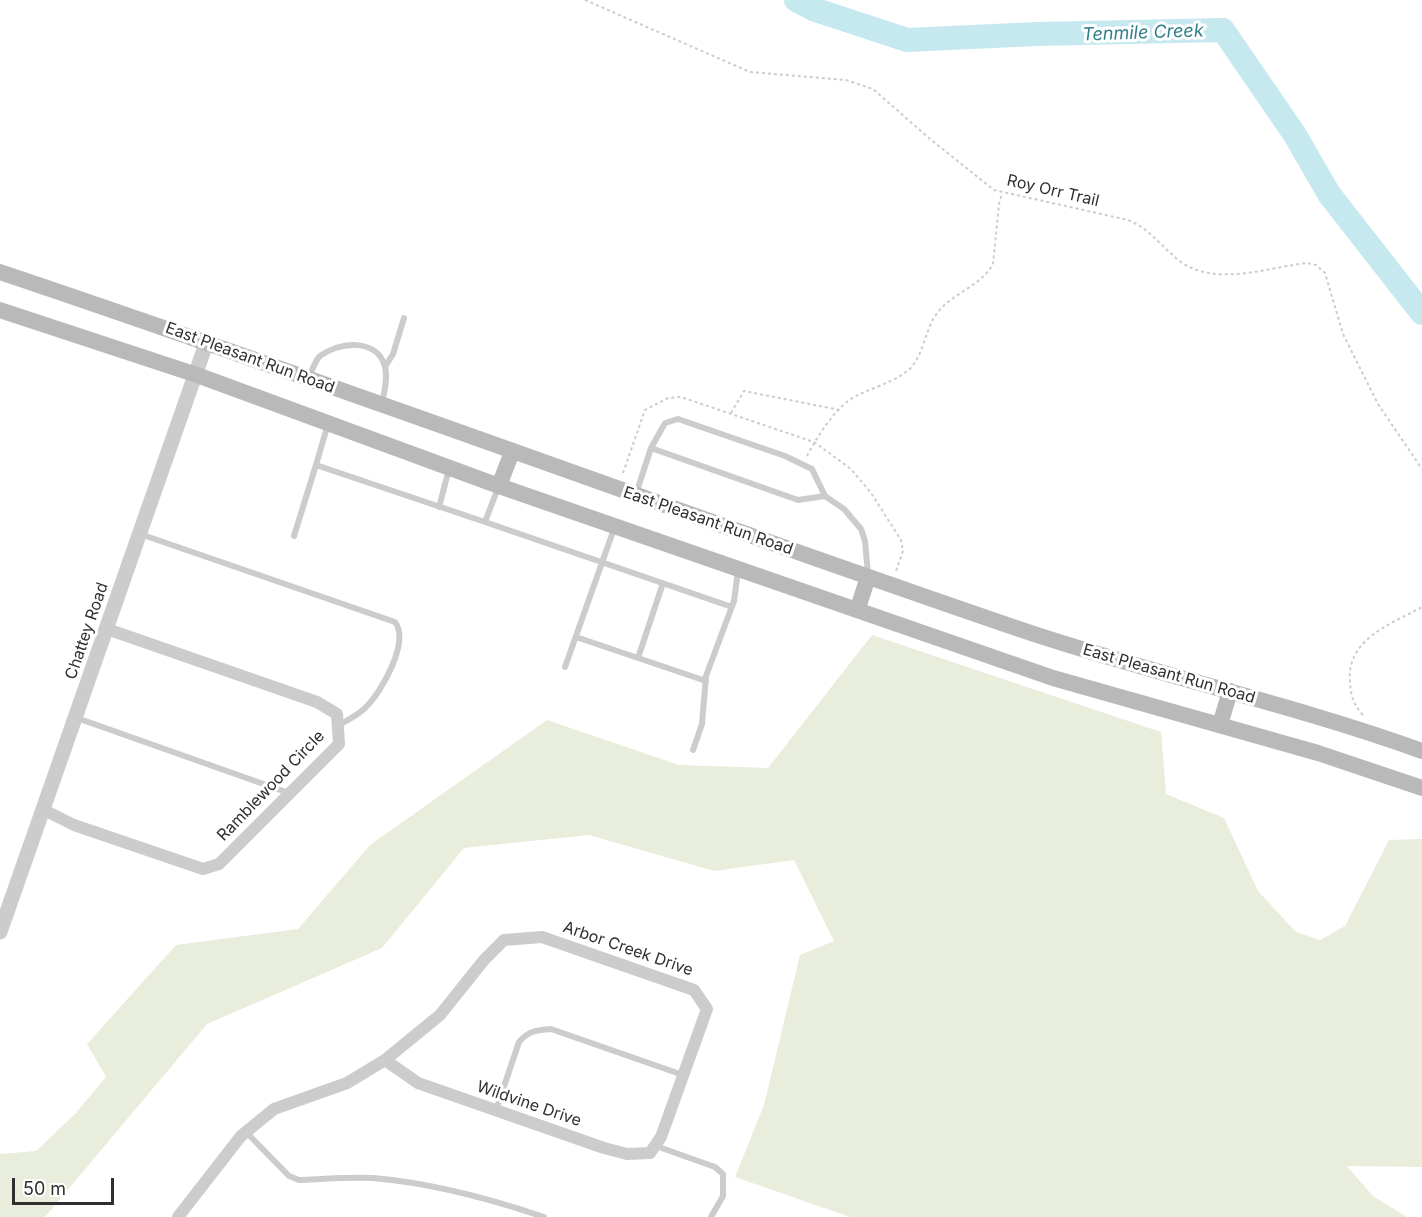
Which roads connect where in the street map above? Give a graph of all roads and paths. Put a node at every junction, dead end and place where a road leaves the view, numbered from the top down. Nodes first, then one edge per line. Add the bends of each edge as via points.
1 (585, 0) edge
2 (1002, 193) junction
3 (0, 272) edge
4 (0, 310) edge
5 (404, 318) dead end
6 (207, 341) junction
7 (385, 367) junction
8 (197, 375) junction
9 (309, 378) junction
10 (381, 405) junction
11 (840, 410) junction
12 (731, 414) dead end
13 (328, 424) junction
14 (651, 448) junction
15 (512, 452) junction
16 (803, 464) junction
17 (316, 465) junction
18 (450, 468) junction
19 (1422, 469) edge
20 (499, 486) junction
21 (635, 496) junction
22 (825, 496) junction
23 (439, 507) junction
24 (485, 522) junction
25 (615, 526) junction
26 (139, 534) junction
27 (294, 536) dead end
28 (602, 562) junction
29 (739, 568) junction
30 (868, 577) junction
31 (663, 583) junction
32 (732, 607) junction
33 (1422, 607) edge
34 (858, 609) junction
35 (107, 629) junction
36 (576, 637) junction
37 (638, 658) junction
38 (565, 667) dead end
39 (706, 681) junction
40 (1230, 691) junction
41 (1363, 715) dead end
42 (76, 718) junction
43 (339, 725) junction
44 (1220, 725) junction
45 (693, 750) dead end
46 (1422, 751) edge
47 (1422, 788) edge
48 (289, 793) junction
49 (44, 810) junction
50 (0, 932) edge
51 (385, 1060) junction
52 (683, 1075) junction
53 (496, 1110) junction
54 (246, 1132) junction
55 (658, 1141) junction
56 (184, 1215) edge
57 (544, 1217) edge
58 (711, 1217) edge

1 - 2 path, Roy Orr Trail via 750,72 846,80 873,89 984,184
2 - 11 path via 989,272 937,313 908,371 854,397
2 - 19 path, Roy Orr Trail via 1128,220 1145,228 1181,262 1204,272 1222,274 1307,263 1323,269 1343,334 1378,404
3 - 6 main road, East Pleasant Run Road
4 - 8 main road, East Pleasant Run Road
5 - 7 lane
6 - 8 street, Chattey Road
6 - 9 main road, East Pleasant Run Road
7 - 9 lane via 380,356 368,347 348,345 321,356
7 - 10 lane
8 - 13 main road, East Pleasant Run Road
8 - 26 street, Chattey Road
9 - 10 main road, East Pleasant Run Road
10 - 15 main road, East Pleasant Run Road
11 - 12 path via 744,391
11 - 16 path via 814,442
13 - 17 lane
13 - 18 main road, East Pleasant Run Road
14 - 16 lane via 667,420 678,419
14 - 21 lane
14 - 22 lane via 798,500
15 - 20 main road
15 - 21 main road, East Pleasant Run Road
16 - 22 lane via 812,470
17 - 23 lane
17 - 27 lane
18 - 20 main road, East Pleasant Run Road
18 - 23 lane
20 - 24 lane
20 - 25 main road, East Pleasant Run Road
21 - 30 main road, East Pleasant Run Road
22 - 30 lane via 844,509 861,529
23 - 24 lane
24 - 28 lane
25 - 28 lane
25 - 29 main road, East Pleasant Run Road
26 - 35 street, Chattey Road
26 - 43 lane via 395,622 401,640 377,693 365,709
28 - 31 lane
28 - 36 lane
29 - 32 lane
29 - 34 main road, East Pleasant Run Road
30 - 34 main road
30 - 40 main road, East Pleasant Run Road via 1058,642
31 - 32 lane
31 - 37 lane
32 - 39 lane
33 - 41 path via 1355,650 1350,684 1353,704
34 - 44 main road, East Pleasant Run Road via 1053,678
35 - 42 street, Chattey Road
35 - 43 street, Ramblewood Circle via 317,702 337,714
36 - 37 lane
36 - 38 lane
37 - 39 lane
39 - 45 lane via 702,724
40 - 44 main road
40 - 46 main road, East Pleasant Run Road
42 - 48 lane
42 - 49 street, Chattey Road
43 - 48 street, Ramblewood Circle via 339,744
44 - 47 main road, East Pleasant Run Road
48 - 49 street, Ramblewood Circle via 219,864 203,869 84,829
49 - 50 street, Chattey Road
51 - 52 street, Arbor Creek Drive via 440,1015 504,940 542,937 694,990 707,1009
51 - 53 street, Wildvine Drive via 418,1083
51 - 54 street, Arbor Creek Drive via 346,1083 274,1109
52 - 53 lane via 550,1029 537,1030 525,1034 519,1042
52 - 55 street, Arbor Creek Drive
53 - 55 street, Wildvine Drive via 627,1154 650,1153
54 - 56 street, Arbor Creek Drive
54 - 57 lane via 289,1176 299,1180 371,1178 419,1183 484,1197
55 - 58 lane via 723,1174 723,1196

